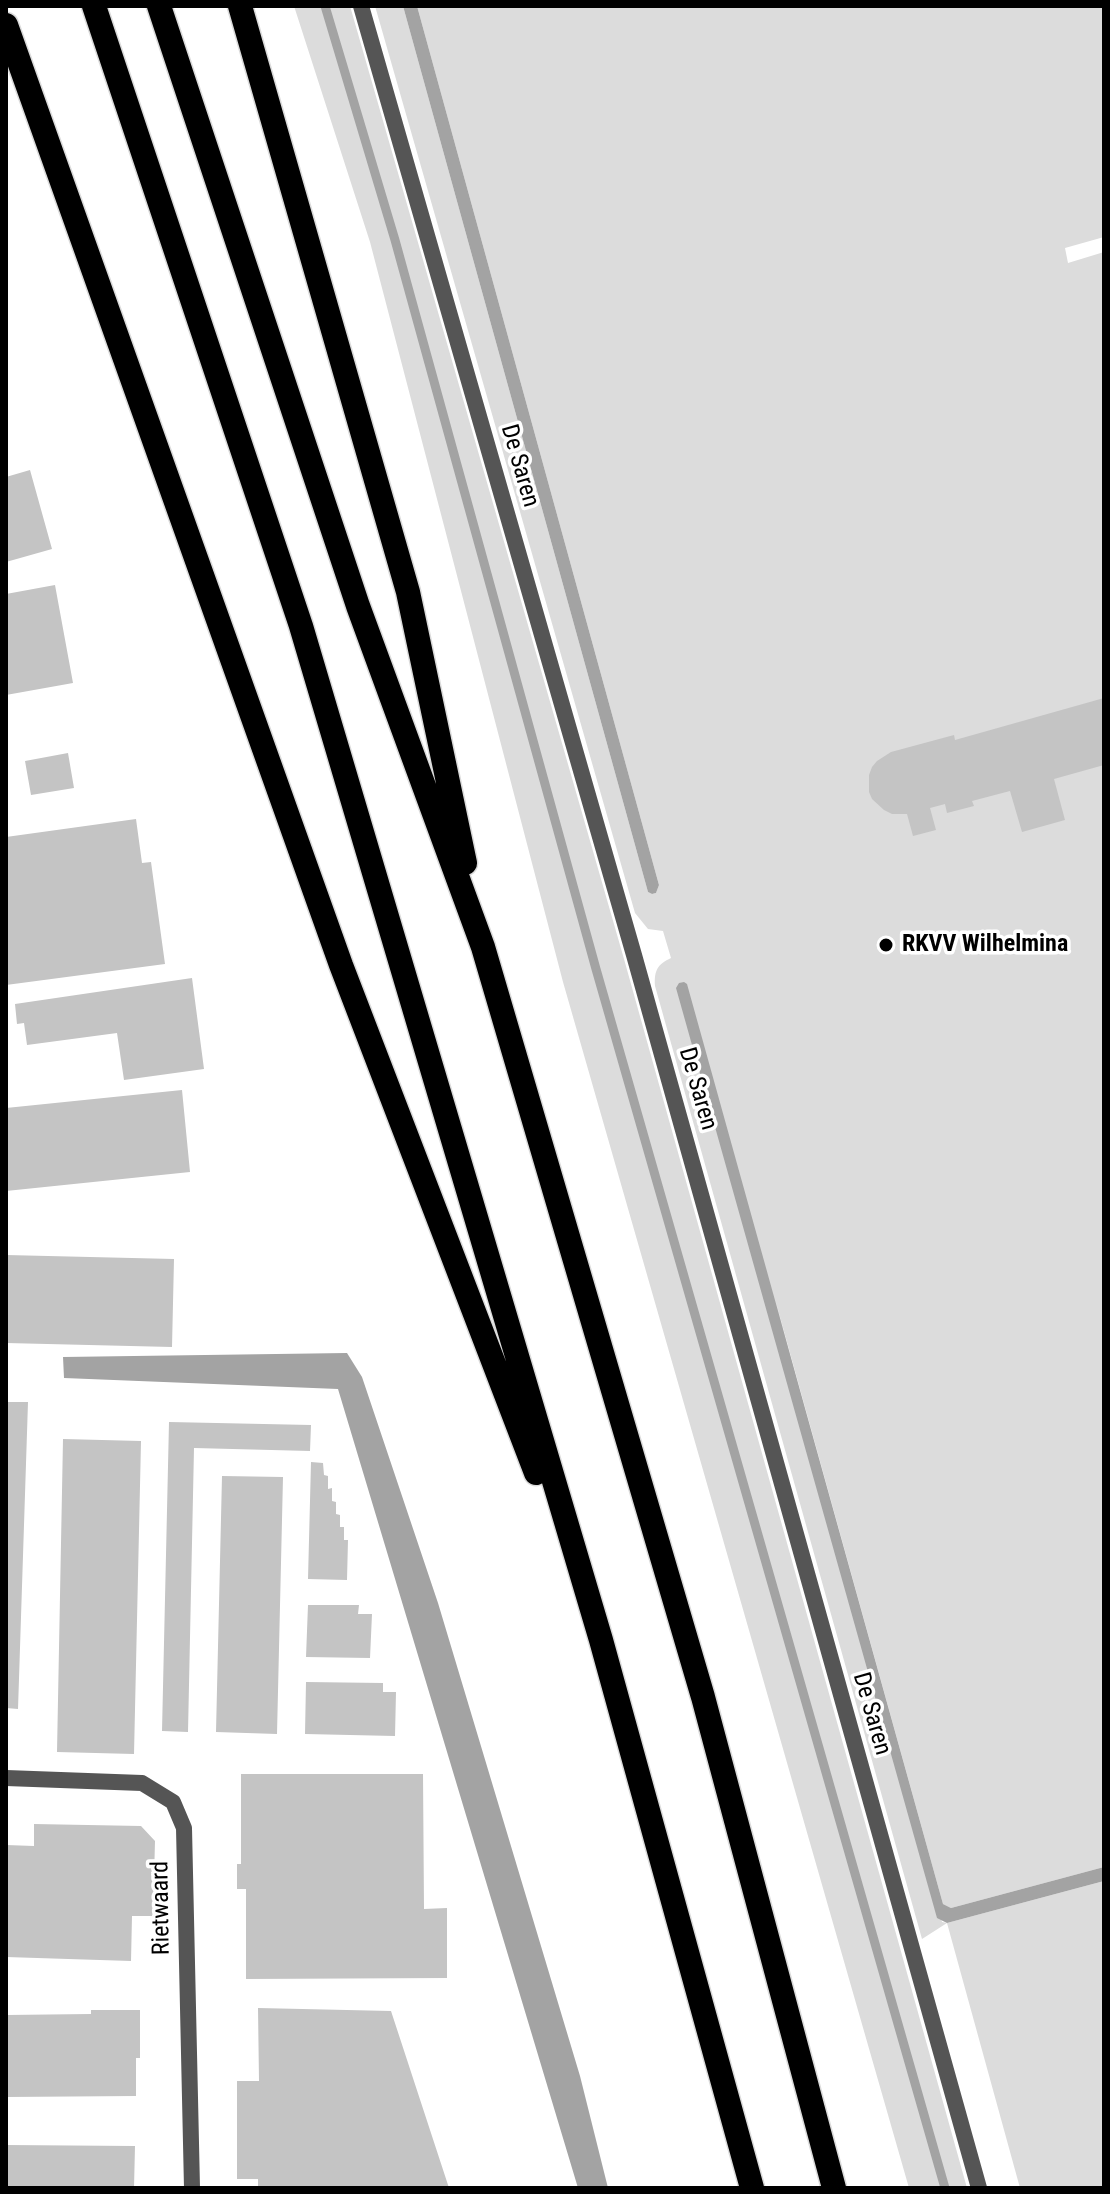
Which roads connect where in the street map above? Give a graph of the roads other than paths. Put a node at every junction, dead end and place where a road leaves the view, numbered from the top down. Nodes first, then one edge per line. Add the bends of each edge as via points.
1 (94, 6) edge
2 (159, 6) edge
3 (240, 6) edge
4 (361, 6) edge
5 (6, 25) edge
6 (483, 947) junction
7 (601, 1640) junction
8 (6, 1778) edge
9 (192, 2188) edge
10 (752, 2188) edge
11 (834, 2188) edge
12 (979, 2188) edge

1 - 7 highway via 301,626
2 - 6 highway via 358,606
3 - 6 highway via 408,592
4 - 12 street, De Saren via 634,955
5 - 7 highway via 341,965
6 - 11 highway via 703,1697
7 - 10 highway
8 - 9 street, Rietwaard via 142,1783 173,1802 184,1828

